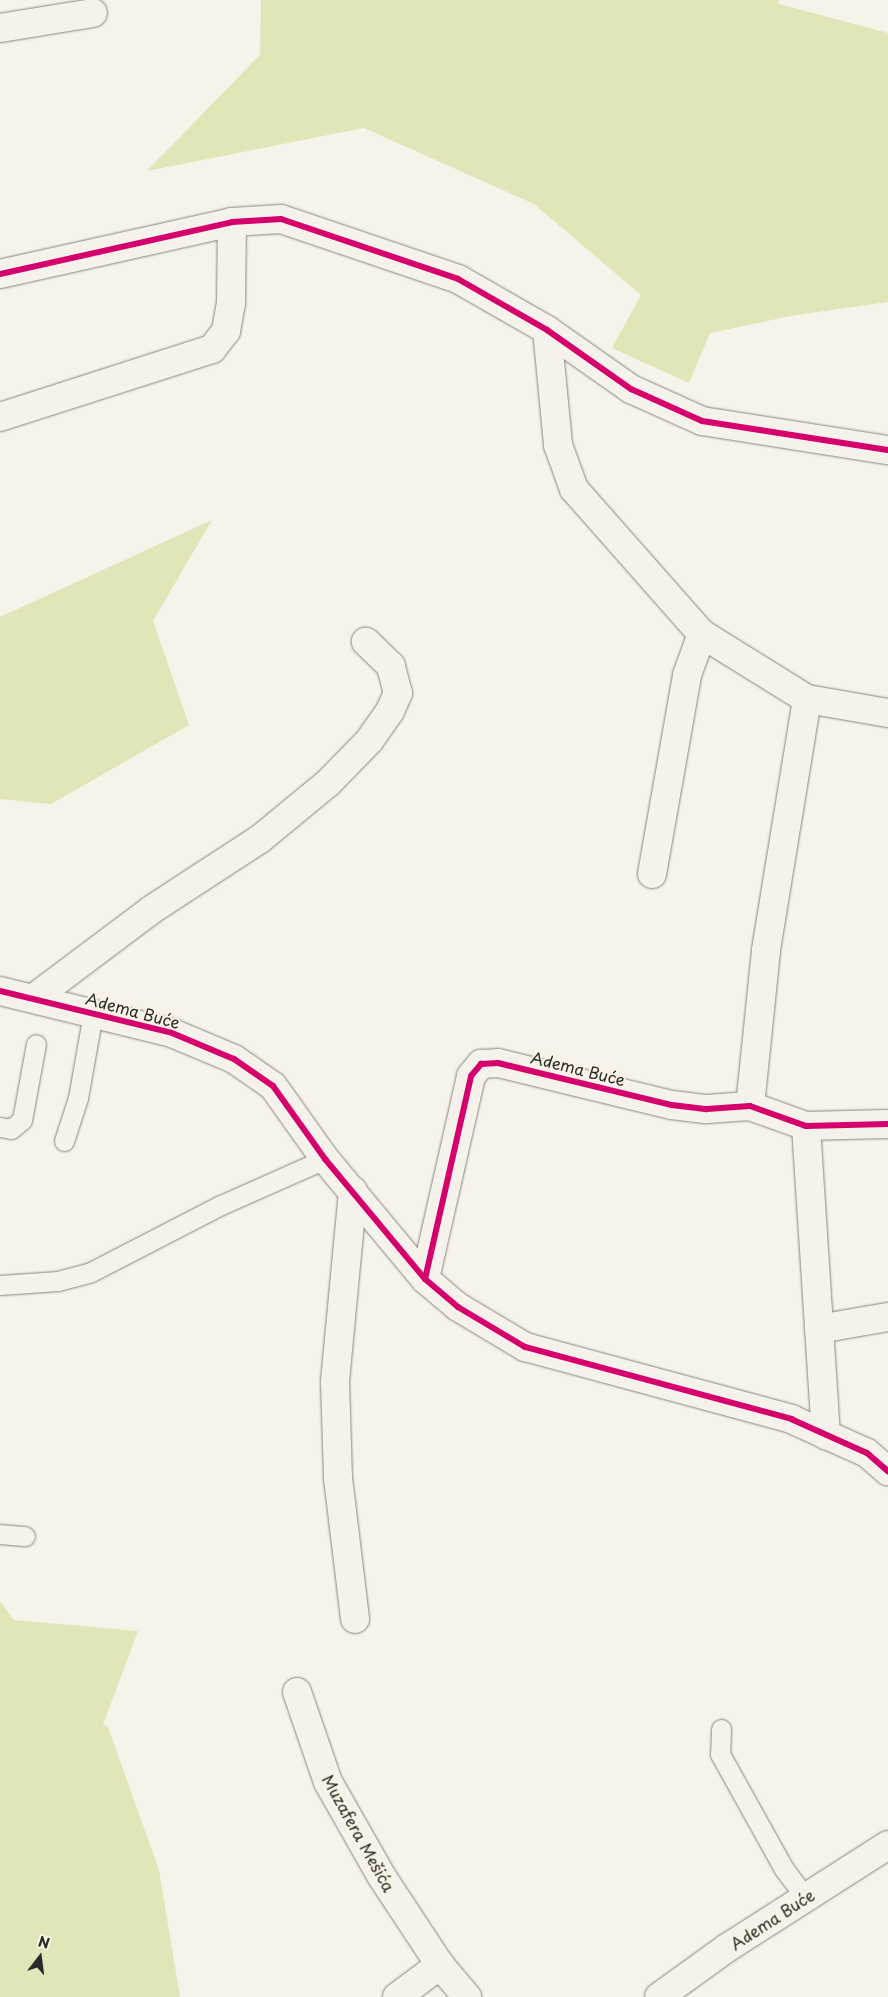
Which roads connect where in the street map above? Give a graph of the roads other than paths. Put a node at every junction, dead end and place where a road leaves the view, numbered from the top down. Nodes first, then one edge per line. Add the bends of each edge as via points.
1 (93, 13) dead end
2 (0, 28) edge
3 (232, 222) junction
4 (0, 274) edge
5 (547, 330) junction
6 (0, 417) edge
7 (888, 450) edge
8 (702, 634) junction
9 (366, 642) dead end
10 (807, 699) junction
11 (888, 713) edge
12 (652, 874) dead end
13 (0, 991) edge
14 (34, 998) junction
15 (93, 1013) junction
16 (36, 1044) dead end
17 (750, 1106) junction
18 (888, 1124) edge
19 (806, 1126) junction
20 (0, 1127) edge
21 (64, 1141) dead end
22 (325, 1159) junction
23 (353, 1191) junction
24 (425, 1279) junction
25 (0, 1286) edge
26 (888, 1317) edge
27 (819, 1329) junction
28 (826, 1436) junction
29 (888, 1470) edge
30 (0, 1534) edge
31 (25, 1536) dead end
32 (355, 1618) dead end
33 (297, 1692) dead end
34 (721, 1729) dead end
35 (888, 1845) edge
36 (806, 1897) junction
37 (440, 1965) junction
38 (397, 1997) edge
39 (467, 1997) edge
40 (659, 1997) edge

1 - 2 street
3 - 4 street via 12,274
3 - 5 street via 281,219 458,279
3 - 6 street via 232,304 226,331 212,349
5 - 7 street via 631,389 702,421
5 - 8 street via 558,445 574,489
8 - 10 street
8 - 12 street via 687,675
9 - 14 street via 391,666 398,693 369,741 328,784 260,839 151,910
10 - 11 street
10 - 17 street via 766,950
13 - 14 street, Adema Buće
14 - 15 street, Adema Buće
15 - 21 lane via 78,1098
15 - 22 street, Adema Buće via 172,1033 234,1060 273,1086
16 - 20 lane via 22,1120 11,1129
17 - 19 street, Adema Buće
17 - 24 street, Adema Buće via 707,1109 672,1105 498,1063 481,1064 471,1076
18 - 19 street, Adema Buće
19 - 27 street
22 - 23 street, Adema Buće
22 - 25 lane via 221,1205 91,1272 58,1281
23 - 24 street, Adema Buće
23 - 32 street via 336,1382 338,1478
24 - 28 street, Adema Buće via 458,1307 525,1347 791,1419
26 - 27 street
27 - 28 street
28 - 29 street, Adema Buće via 867,1453
30 - 31 lane
33 - 37 street, Muzafera Mešića via 328,1782 382,1877
34 - 36 lane via 720,1754 784,1870
35 - 36 street, Adema Buće
36 - 40 street, Adema Buće
37 - 38 street
37 - 39 street, Muzafera Mešića

